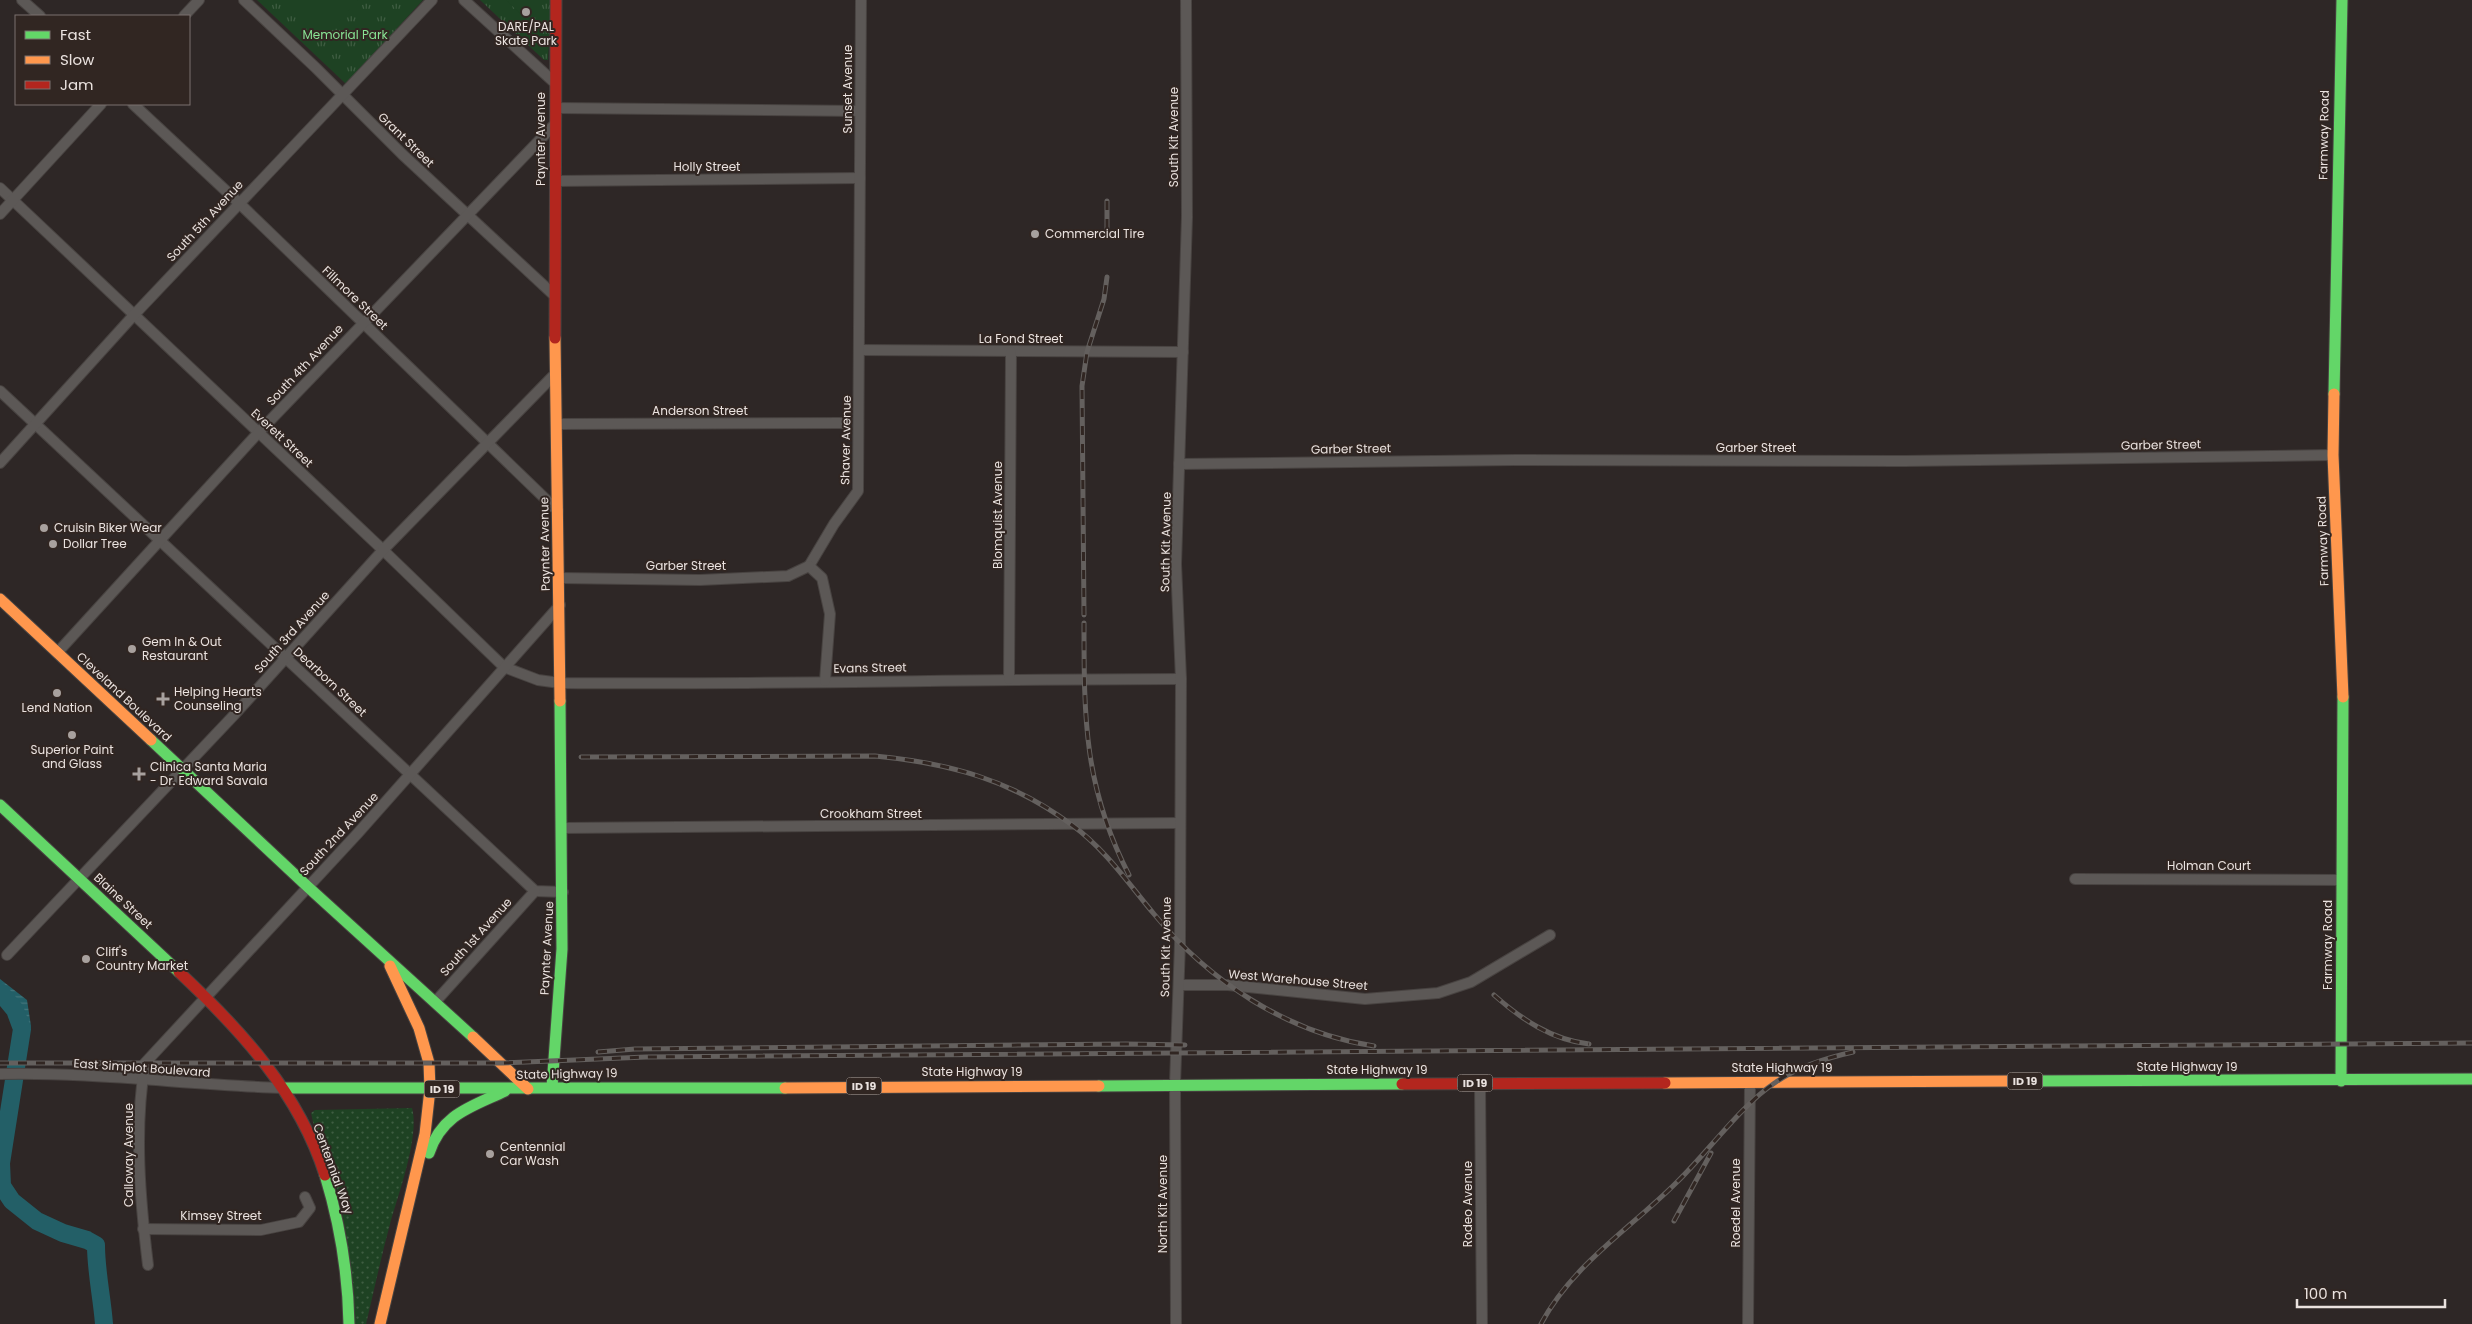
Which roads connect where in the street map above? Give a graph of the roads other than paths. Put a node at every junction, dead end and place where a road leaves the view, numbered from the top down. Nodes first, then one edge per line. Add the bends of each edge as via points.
1 (22, 0) edge
2 (200, 0) edge
3 (244, 0) edge
4 (432, 0) edge
5 (464, 0) edge
6 (556, 0) edge
7 (861, 0) edge
8 (1186, 0) edge
9 (2342, 0) edge
10 (39, 15) edge
11 (185, 15) edge
12 (555, 84) junction
13 (342, 95) junction
14 (100, 105) edge
15 (134, 105) edge
16 (556, 108) junction
17 (860, 111) junction
18 (556, 123) junction
19 (860, 178) junction
20 (555, 181) junction
21 (0, 188) edge
22 (13, 200) junction
23 (239, 203) junction
24 (0, 214) edge
25 (466, 214) junction
26 (554, 296) junction
27 (133, 316) junction
28 (362, 322) junction
29 (859, 350) junction
30 (1011, 352) junction
31 (1183, 352) junction
32 (556, 372) junction
33 (0, 391) edge
34 (844, 423) dead end
35 (36, 424) junction
36 (557, 424) junction
37 (258, 433) junction
38 (487, 443) junction
39 (2334, 455) junction
40 (0, 463) edge
41 (1179, 464) junction
42 (559, 511) junction
43 (161, 541) junction
44 (383, 550) junction
45 (809, 566) junction
46 (560, 578) junction
47 (0, 599) edge
48 (560, 604) junction
49 (57, 653) junction
50 (285, 658) junction
51 (504, 667) junction
52 (1010, 679) junction
53 (1181, 680) junction
54 (825, 681) junction
55 (560, 683) junction
56 (181, 769) junction
57 (411, 774) junction
58 (0, 805) edge
59 (1180, 823) junction
60 (563, 828) junction
61 (79, 879) junction
62 (2075, 879) dead end
63 (2342, 880) junction
64 (308, 887) junction
65 (535, 891) junction
66 (563, 892) junction
67 (1550, 935) dead end
68 (7, 955) dead end
69 (385, 957) junction
70 (1179, 985) junction
71 (205, 996) junction
72 (436, 1000) junction
73 (4, 1074) edge
74 (2472, 1079) edge
75 (142, 1081) junction
76 (2341, 1081) junction
77 (1750, 1082) junction
78 (1480, 1083) junction
79 (1175, 1084) junction
80 (552, 1087) junction
81 (283, 1088) junction
82 (430, 1089) junction
83 (509, 1089) junction
84 (528, 1089) junction
85 (305, 1197) dead end
86 (143, 1229) junction
87 (148, 1266) dead end
88 (349, 1324) edge
89 (381, 1324) edge
90 (1176, 1324) edge
91 (1482, 1324) edge
92 (1748, 1324) edge

1 - 10 street
2 - 11 street
3 - 13 street, Grant Street
4 - 13 street, South 5th Avenue
5 - 12 street
6 - 12 main road, Paynter Avenue
7 - 17 street, Sunset Avenue
8 - 31 street, South Kit Avenue via 1187,217
9 - 39 main road, Farmway Road
12 - 16 main road, Paynter Avenue
13 - 23 street, South 5th Avenue
13 - 25 street, Grant Street
14 - 22 street
15 - 23 street, Fillmore Street
16 - 17 street
16 - 18 main road, Paynter Avenue
17 - 19 street, Sunset Avenue
18 - 20 main road, Paynter Avenue
18 - 25 street, South 4th Avenue
19 - 20 street, Holly Street
19 - 29 street, Shaver Avenue
20 - 26 main road, Paynter Avenue
21 - 22 street, Everett Street
22 - 24 street
22 - 27 street, Everett Street
23 - 27 street, South 5th Avenue
23 - 28 street, Fillmore Street
25 - 26 street, Grant Street
25 - 28 street, South 4th Avenue
26 - 32 main road, Paynter Avenue
27 - 35 street, South 5th Avenue
27 - 37 street, Everett Street
28 - 37 street, South 4th Avenue
28 - 38 street, Fillmore Street
29 - 30 street, La Fond Street
29 - 45 street, Shaver Avenue via 858,491
30 - 31 street, La Fond Street
30 - 52 street, Blomquist Avenue
31 - 41 street, South Kit Avenue
32 - 36 main road, Paynter Avenue
32 - 38 street, South 3rd Avenue
33 - 35 street, Dearborn Street
34 - 36 street, Anderson Street
35 - 40 street, South 5th Avenue
35 - 43 street, Dearborn Street
36 - 42 main road, Paynter Avenue
37 - 43 street, South 4th Avenue
37 - 44 street, Everett Street
38 - 42 street, Fillmore Street
38 - 44 street, South 3rd Avenue
39 - 41 street, Garber Street via 1904,461 1514,460
39 - 63 main road, Farmway Road via 2343,686
41 - 53 street, South Kit Avenue via 1176,564
42 - 46 main road, Paynter Avenue
43 - 49 street, South 4th Avenue
43 - 50 street, Dearborn Street
44 - 50 street, South 3rd Avenue
44 - 51 street, Everett Street
45 - 46 street, Garber Street via 788,576 700,580
45 - 54 street via 822,578 830,614
46 - 48 main road, Paynter Avenue
47 - 49 main road, Cleveland Boulevard
48 - 51 street, South 2nd Avenue
48 - 55 main road, Paynter Avenue
49 - 56 main road, Cleveland Boulevard
50 - 56 street, South 3rd Avenue
50 - 57 street, Dearborn Street
51 - 55 street, Everett Street via 538,680
51 - 57 street, South 2nd Avenue
52 - 53 street, Evans Street
52 - 54 street, Evans Street
53 - 59 street, South Kit Avenue
54 - 55 street, Evans Street via 700,685
55 - 60 main road, Paynter Avenue
56 - 61 street, South 3rd Avenue
56 - 64 main road, Cleveland Boulevard
57 - 64 street, South 2nd Avenue
57 - 65 street, Dearborn Street
58 - 61 main road, Blaine Street
59 - 60 street, Crookham Street
59 - 70 street, South Kit Avenue
60 - 66 main road, Paynter Avenue
61 - 68 street, South 3rd Avenue
61 - 71 main road, Blaine Street
62 - 63 street, Holman Court
63 - 76 main road, Farmway Road
64 - 69 main road, Cleveland Boulevard
64 - 71 street, South 2nd Avenue
65 - 66 street
65 - 72 street, South 1st Avenue
66 - 80 main road, Paynter Avenue
67 - 70 street, West Warehouse Street via 1471,982 1438,993 1365,999 1228,986
69 - 72 main road, Cleveland Boulevard
69 - 82 main road via 419,1028 429,1063
70 - 79 street, South Kit Avenue
71 - 75 street, South 2nd Avenue via 145,1063
71 - 81 main road, Blaine Street
72 - 84 main road, Cleveland Boulevard
73 - 75 street, East Simplot Boulevard
74 - 76 main road, State Highway 19 / ID 19
75 - 81 street, East Simplot Boulevard
75 - 86 street, Calloway Avenue via 140,1198
76 - 77 main road, State Highway 19 / ID 19
77 - 78 main road, State Highway 19 / ID 19
77 - 92 street, Roedel Avenue
78 - 79 main road, State Highway 19 / ID 19
78 - 91 street, Rodeo Avenue
79 - 80 main road, State Highway 19 / ID 19
79 - 90 street, North Kit Avenue
80 - 84 main road, State Highway 19 / ID 19
81 - 82 main road, State Highway 19 / ID 19
81 - 88 main road, Centennial Way via 306,1129 337,1216 345,1258
82 - 83 main road, State Highway 19 / ID 19
82 - 89 main road via 425,1134
83 - 84 main road, State Highway 19 / ID 19
83 - 89 main road via 455,1114 438,1130 432,1142 391,1310
85 - 86 street, Kimsey Street via 310,1208 299,1222 261,1230
86 - 87 street, Calloway Avenue

